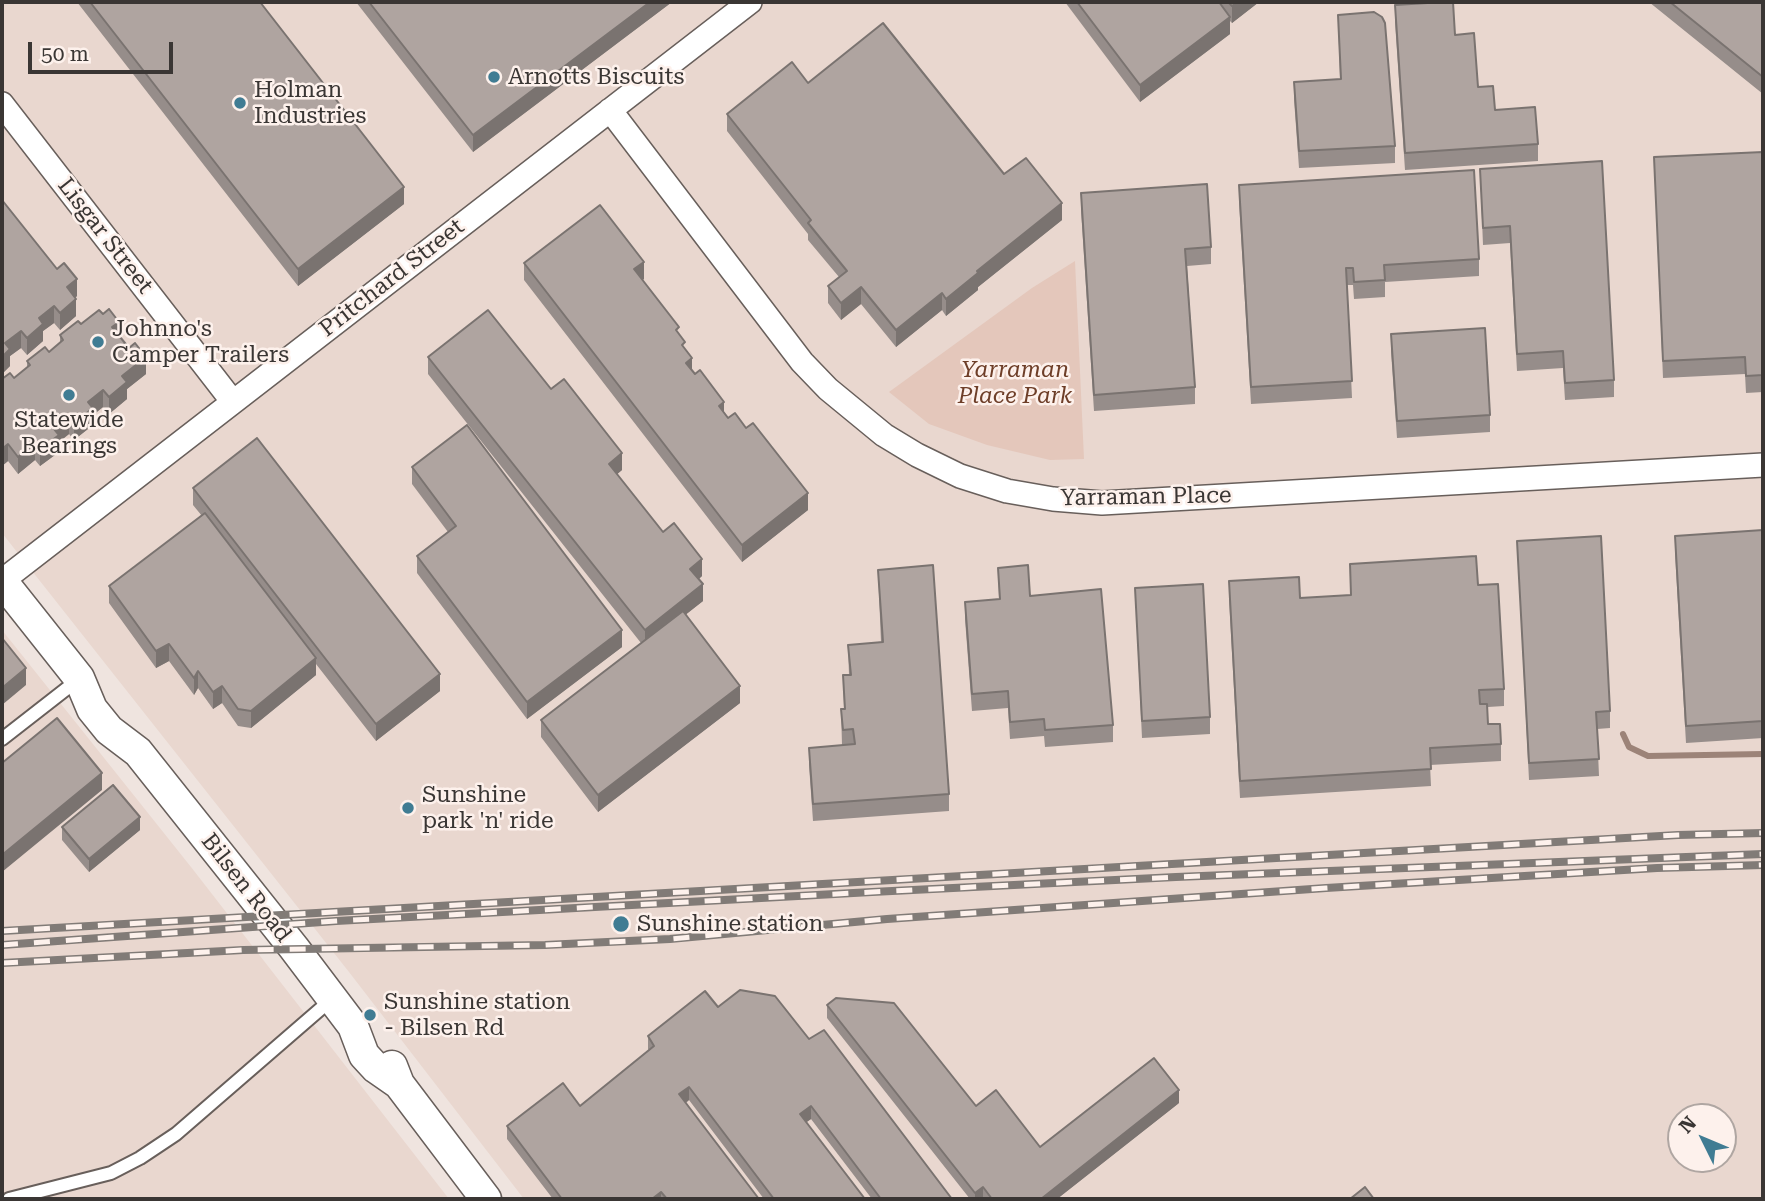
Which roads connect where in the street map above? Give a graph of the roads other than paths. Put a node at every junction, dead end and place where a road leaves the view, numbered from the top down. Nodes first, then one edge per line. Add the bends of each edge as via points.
1 (750, 2) edge
2 (2, 104) edge
3 (610, 110) junction
4 (233, 402) junction
5 (1763, 465) edge
6 (2, 581) edge
7 (79, 678) junction
8 (2, 739) edge
9 (332, 999) junction
10 (9, 1199) edge
11 (486, 1199) edge

1 - 3 street, Pritchard Street
2 - 4 street, Lisgar Street
3 - 4 street, Pritchard Street
3 - 5 street, Yarraman Place via 802,362 828,389 884,435 917,455 960,476 1007,491 1102,503
4 - 6 street, Pritchard Street
6 - 7 street, Bilsen Road
7 - 8 lane
7 - 9 street, Bilsen Road via 92,709 109,730 138,752
9 - 10 lane via 176,1134 140,1158 111,1173
9 - 11 street, Bilsen Road via 353,1026 364,1055 399,1084

